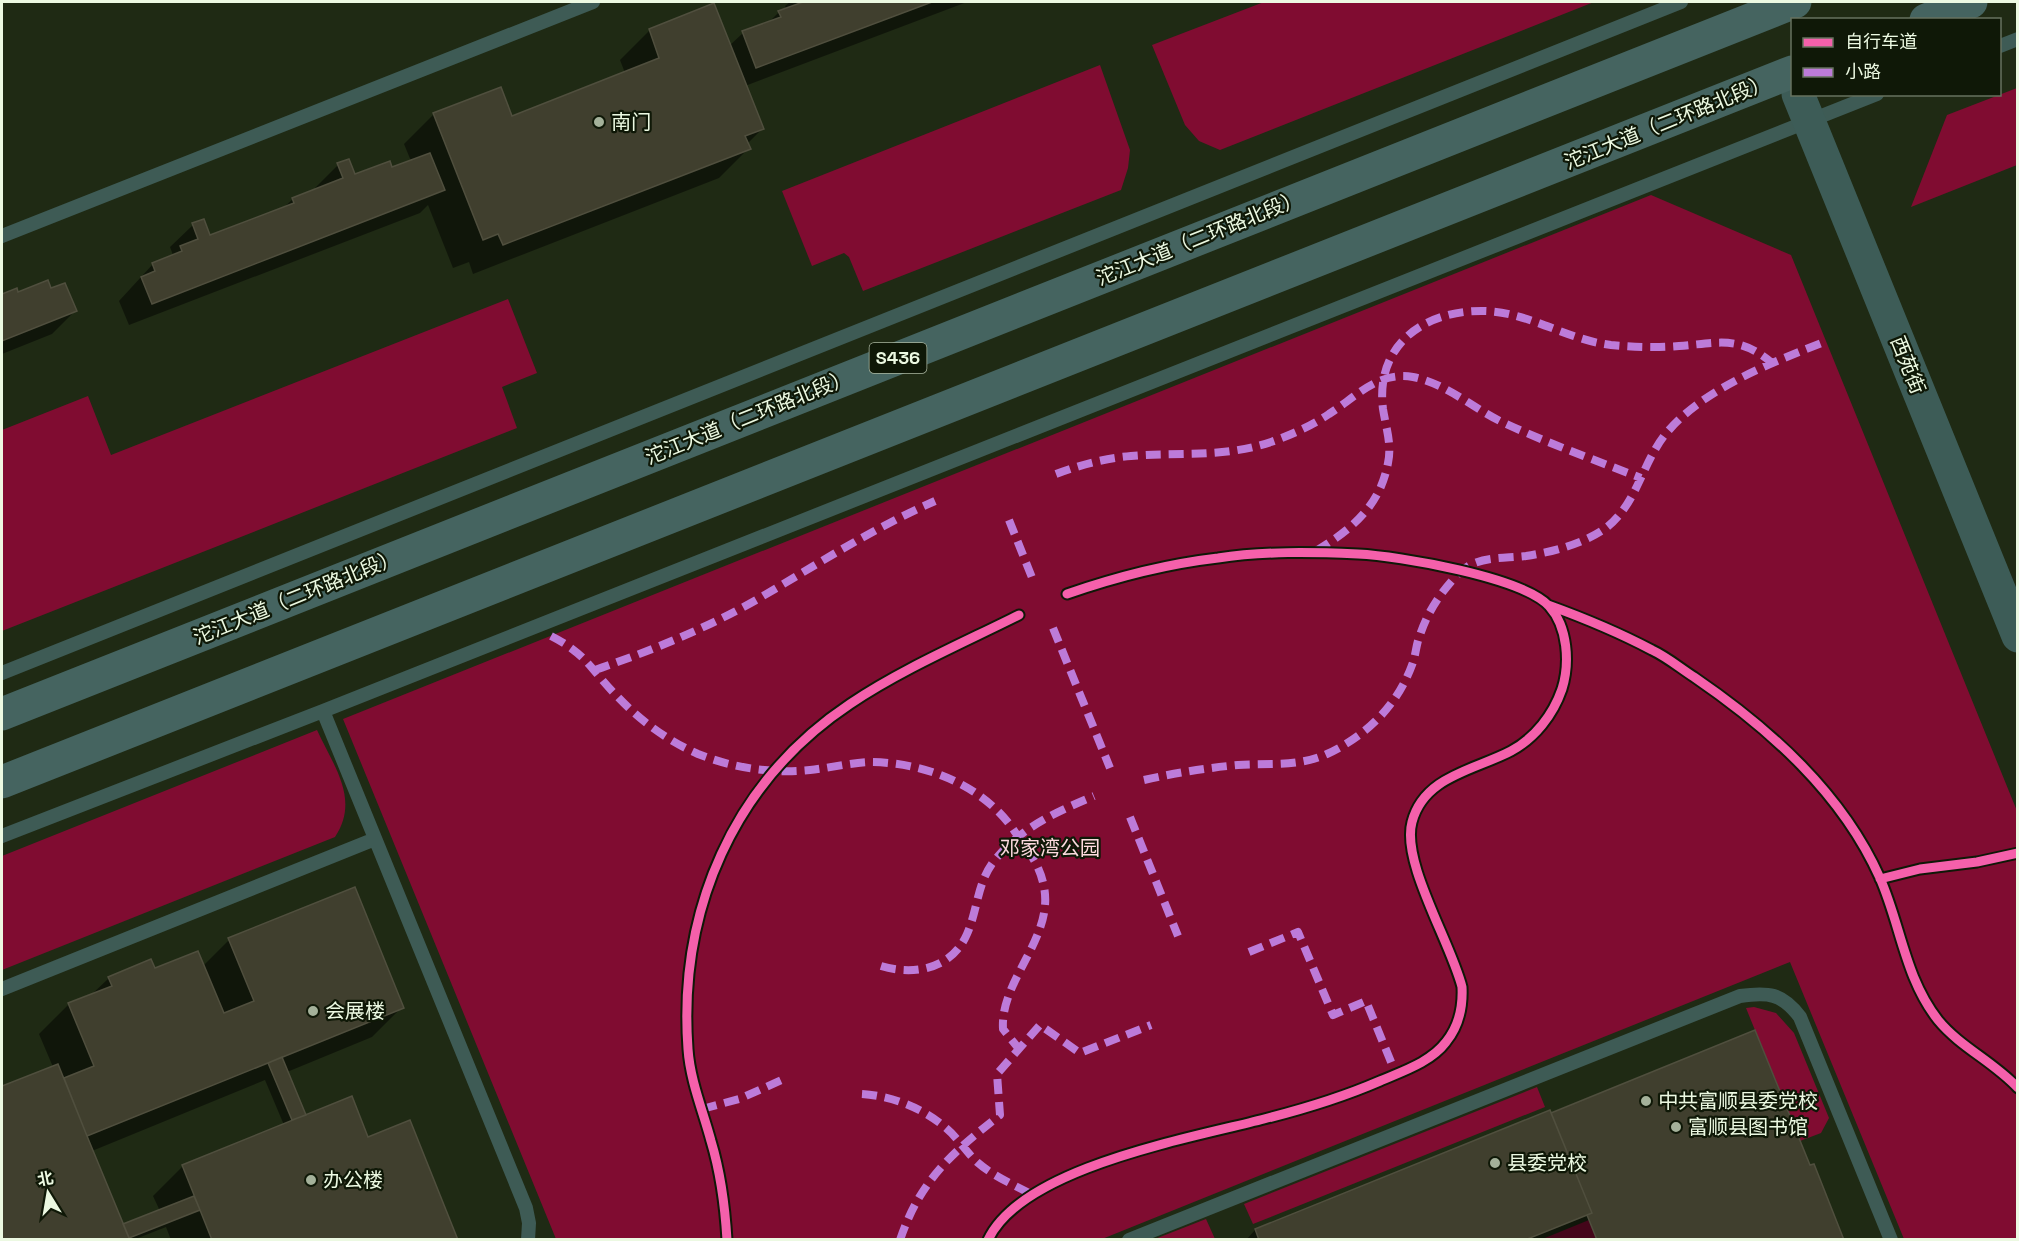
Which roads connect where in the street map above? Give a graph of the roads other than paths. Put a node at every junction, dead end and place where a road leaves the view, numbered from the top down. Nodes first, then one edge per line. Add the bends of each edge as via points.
1 (593, 2) edge
2 (1681, 2) edge
3 (1795, 2) edge
4 (1971, 2) edge
5 (1931, 18) edge
6 (2018, 39) edge
7 (2001, 46) edge
8 (1791, 91) edge
9 (1791, 91) edge
10 (1799, 96) edge
11 (2, 236) edge
12 (2018, 636) edge
13 (2, 673) edge
14 (323, 711) junction
15 (2, 714) edge
16 (2, 783) edge
17 (2, 836) edge
18 (375, 839) junction
19 (2, 989) edge
20 (528, 1239) edge
21 (1129, 1239) edge
22 (1891, 1239) edge

1 - 11 lane
2 - 13 lane
3 - 15 highway, 沱江大道（二环路北段） / S436
4 - 5 highway
6 - 7 lane
8 - 14 lane
9 - 16 highway, 沱江大道（二环路北段）
10 - 12 street, 西苑街
14 - 17 lane
14 - 18 lane
18 - 19 lane
18 - 20 lane via 526,1208
21 - 22 lane via 1740,996 1759,993 1789,1002 1800,1017

